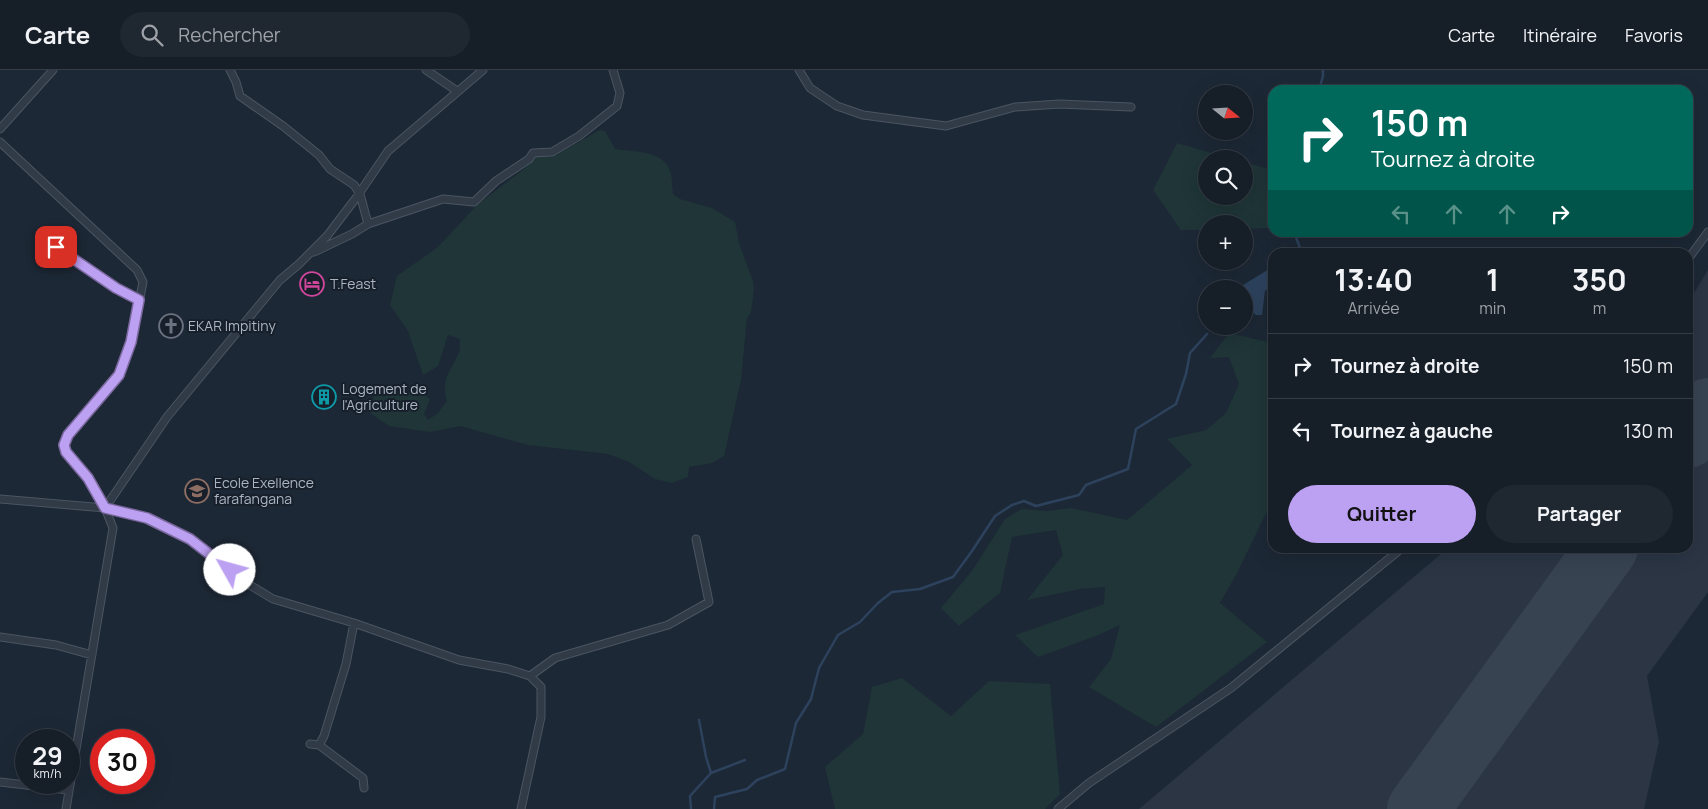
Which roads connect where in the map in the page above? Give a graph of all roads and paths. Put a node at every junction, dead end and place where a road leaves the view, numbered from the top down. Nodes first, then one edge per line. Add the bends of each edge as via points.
1 (53, 70) edge
2 (230, 70) edge
3 (426, 70) edge
4 (482, 70) edge
5 (613, 70) edge
6 (799, 70) edge
7 (457, 91) junction
8 (1131, 107) dead end
9 (0, 129) edge
10 (0, 142) edge
11 (359, 193) junction
12 (368, 224) junction
13 (1708, 232) edge
14 (40, 241) dead end
15 (1693, 252) edge
16 (308, 255) junction
17 (139, 300) junction
18 (0, 499) edge
19 (105, 508) junction
20 (696, 539) dead end
21 (1396, 553) edge
22 (354, 623) junction
23 (0, 637) edge
24 (92, 655) junction
25 (530, 676) junction
26 (79, 729) edge
27 (310, 744) dead end
28 (319, 745) junction
29 (0, 782) edge
30 (15, 784) edge
31 (364, 788) dead end
32 (68, 794) edge
33 (66, 809) edge
34 (520, 809) edge
35 (1058, 809) edge

1 - 9 street
2 - 11 street via 240,96 319,155 330,169
3 - 7 street
4 - 7 street
5 - 12 street via 620,93 617,106 579,136 552,152 533,153 474,202 443,199
6 - 8 street via 810,88 837,106 863,115 946,126 1015,107 1059,104
7 - 11 street via 388,151
10 - 17 street via 137,270 143,282
11 - 12 street
11 - 16 street via 327,236
12 - 16 street
13 - 15 street
14 - 17 street via 56,247
16 - 19 street via 280,280 167,417
17 - 19 street via 131,342 119,375 68,435 64,445
18 - 19 street
19 - 22 street via 147,518 190,539 243,581 273,599
19 - 24 street via 114,528
20 - 25 street via 709,602 668,625 555,658
21 - 35 street via 1231,688 1089,783
22 - 25 street via 459,660
22 - 28 street via 346,664
23 - 24 street via 56,645
24 - 26 street
25 - 34 street via 541,687 541,717
27 - 28 street
28 - 31 street via 363,778
29 - 30 street
32 - 33 street

